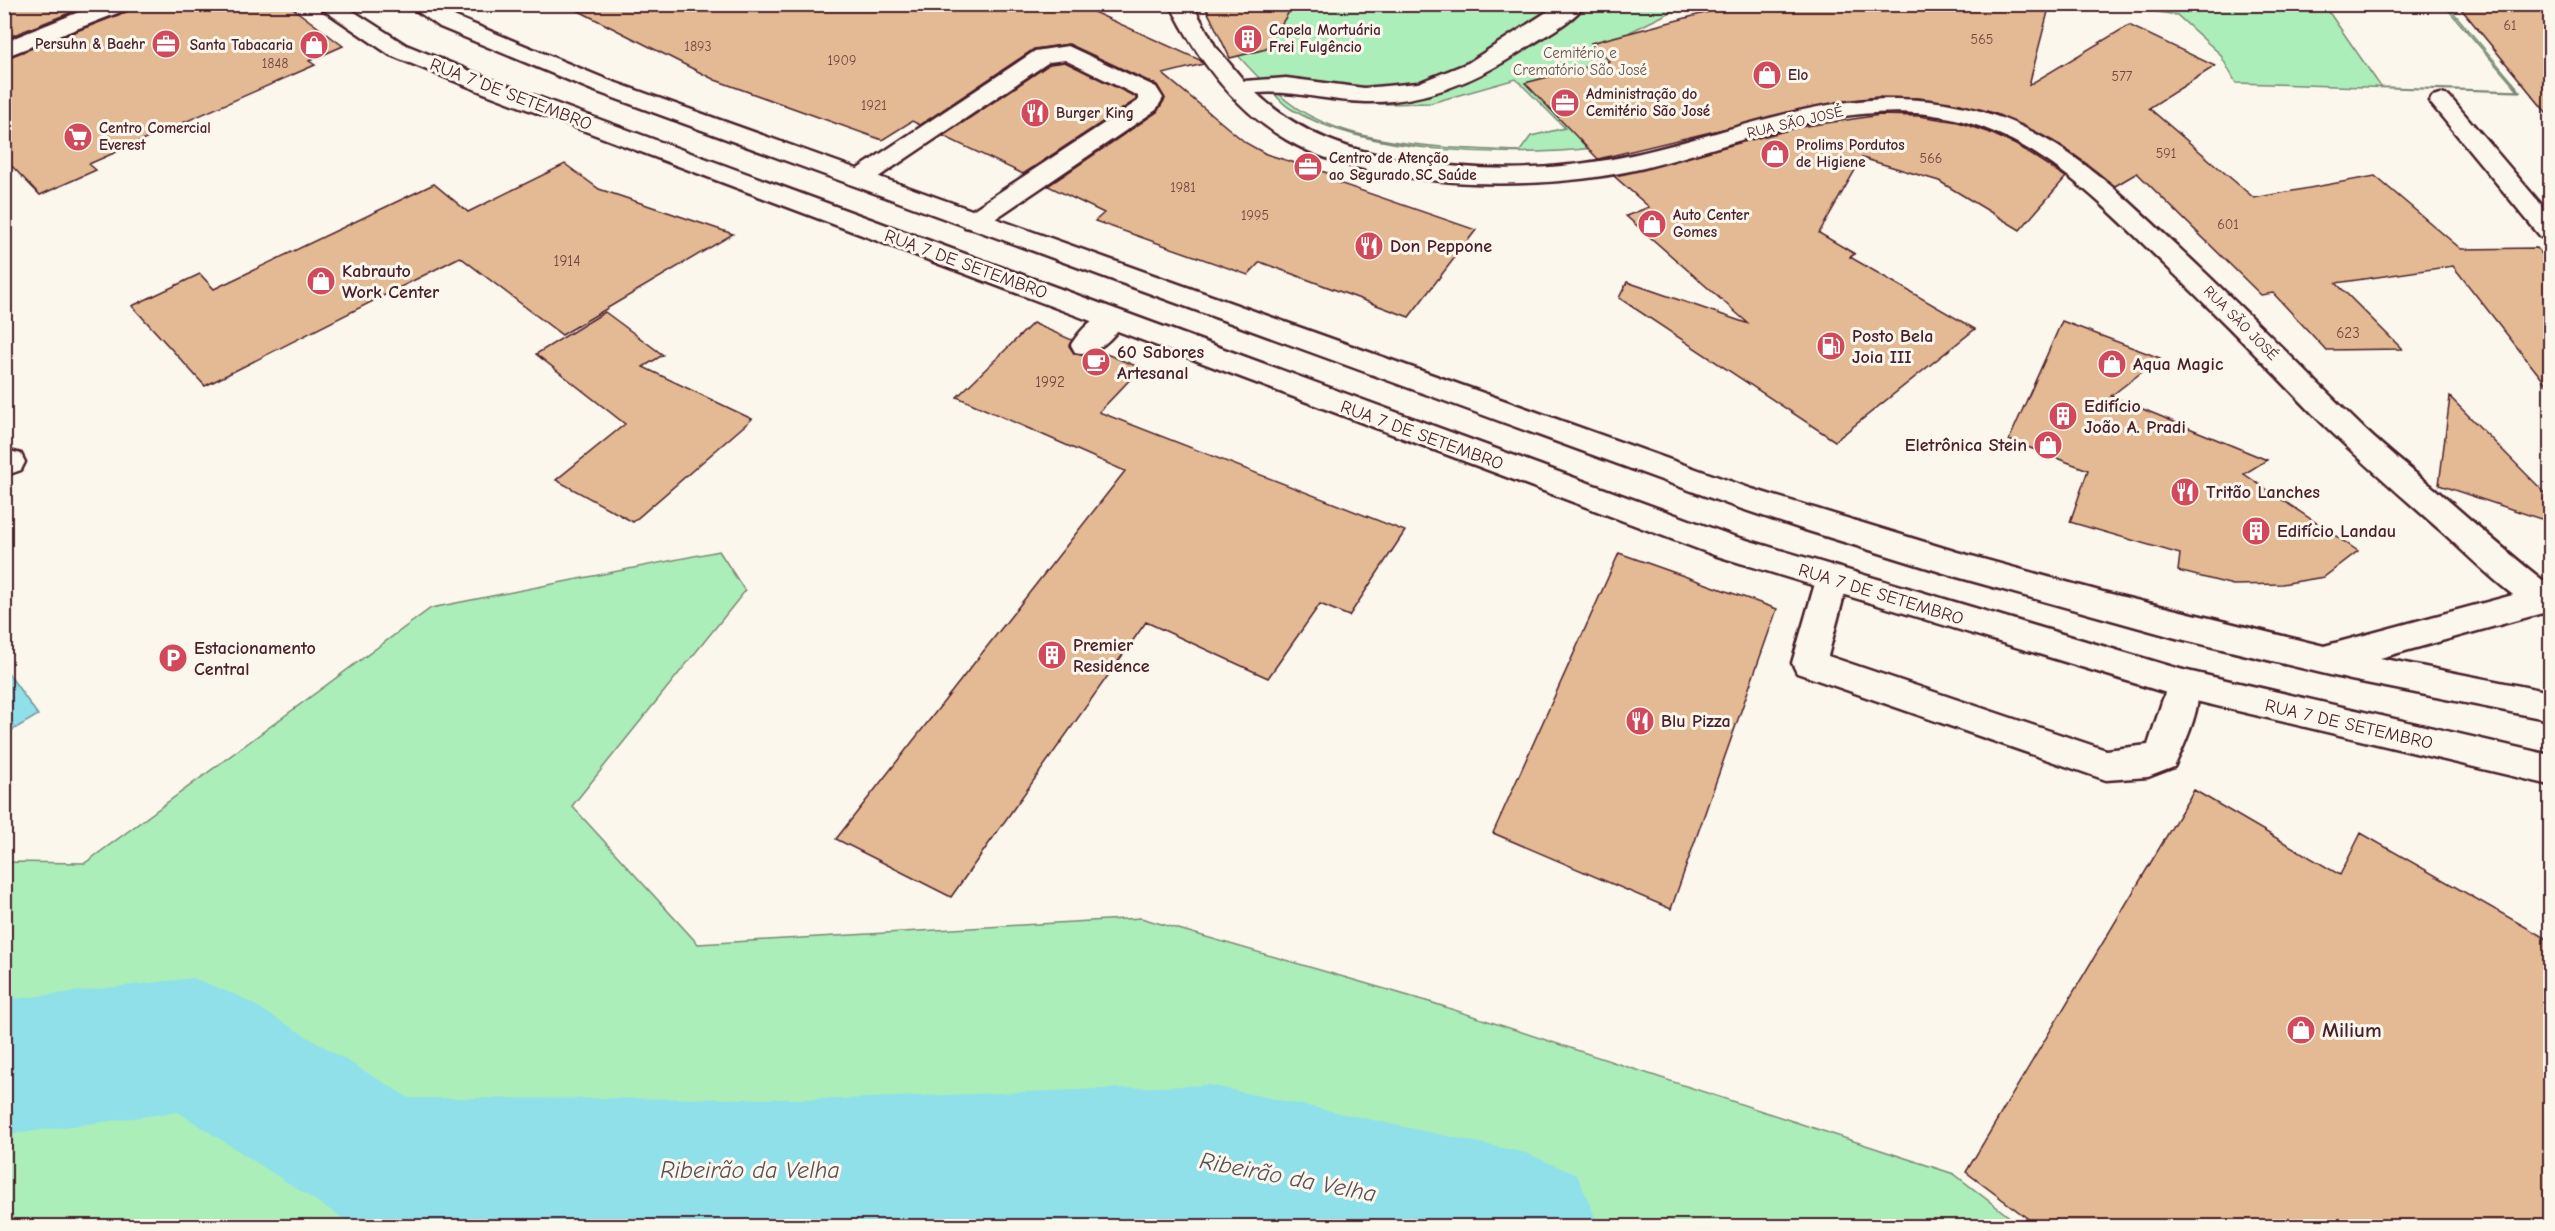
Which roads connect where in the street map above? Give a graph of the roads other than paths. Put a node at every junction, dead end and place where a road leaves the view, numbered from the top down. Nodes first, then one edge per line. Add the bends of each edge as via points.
1 (120, 4) edge
2 (326, 4) edge
3 (418, 4) edge
4 (1180, 4) edge
5 (1574, 4) edge
6 (4, 50) edge
7 (1237, 88) junction
8 (2441, 101) dead end
9 (859, 179) junction
10 (975, 221) junction
11 (2550, 231) edge
12 (1112, 319) junction
13 (1085, 345) dead end
14 (1832, 580) junction
15 (2549, 600) edge
16 (2323, 660) junction
17 (2183, 684) junction
18 (2550, 705) edge
19 (2550, 770) edge

1 - 6 main road
2 - 12 main road, RUA 7 DE SETEMBRO via 398,50 460,76
3 - 9 main road via 448,22 532,59
4 - 7 main road, RUA SÃO JOSÉ via 1208,55
5 - 7 main road via 1488,64 1400,94 1363,95 1276,82
7 - 15 main road, RUA SÃO JOSÉ via 1269,117 1320,146 1390,164 1453,174 1530,176 1594,171 1810,116 1862,107 1946,110 2002,126 2093,181 2349,432
8 - 11 main road
9 - 10 main road
9 - 10 main road via 1043,56 1068,53 1148,92 1148,105
10 - 16 main road via 1832,526 2068,597
12 - 13 main road
12 - 14 main road, RUA 7 DE SETEMBRO via 1725,546
14 - 17 main road, RUA 7 DE SETEMBRO
14 - 17 main road via 1809,663 2106,765 2148,762 2161,756 2171,736
15 - 16 main road
16 - 18 main road
17 - 19 main road, RUA 7 DE SETEMBRO

